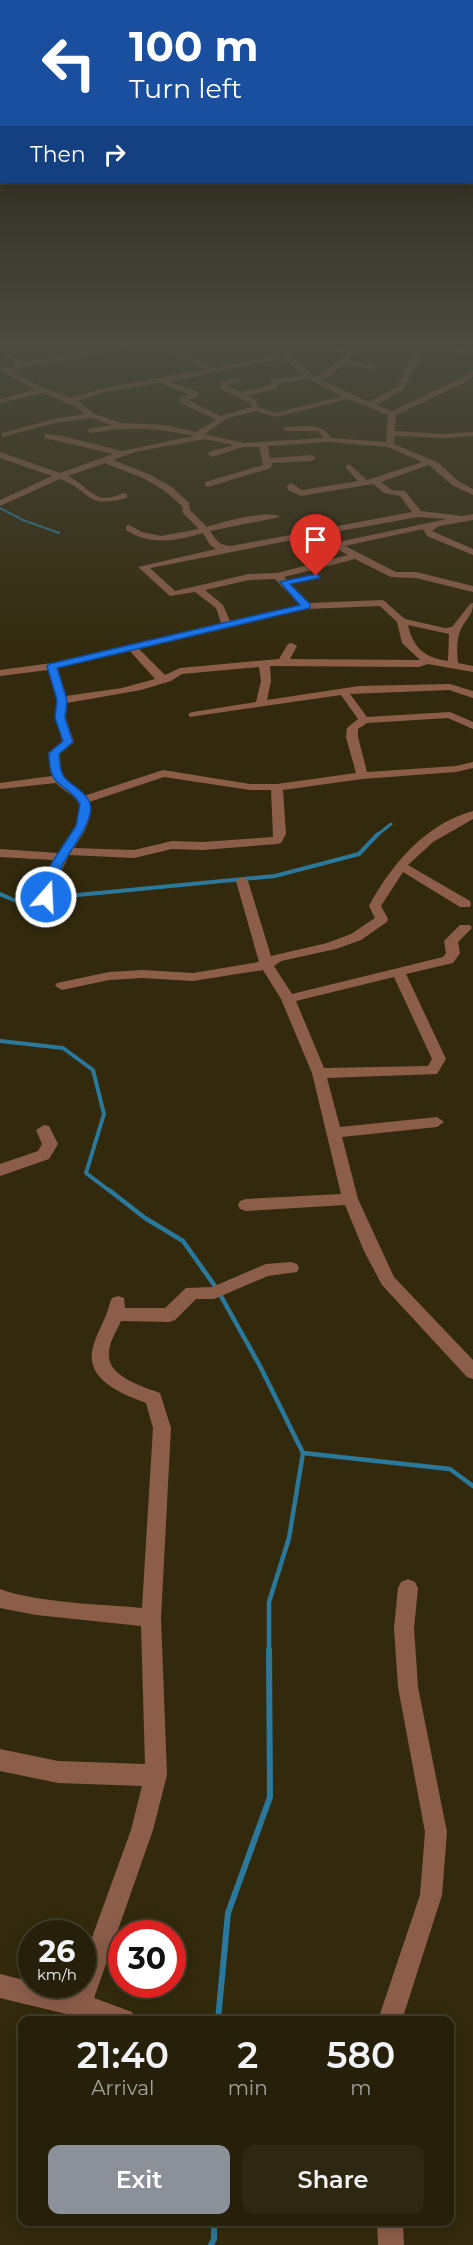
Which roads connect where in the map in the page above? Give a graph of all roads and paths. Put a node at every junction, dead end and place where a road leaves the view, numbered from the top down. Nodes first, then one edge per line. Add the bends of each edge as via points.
1 (110, 451) edge
2 (136, 451) edge
3 (223, 451) edge
4 (265, 451) edge
5 (403, 451) edge
6 (122, 454) junction
7 (212, 454) dead end
8 (0, 455) edge
9 (312, 458) dead end
10 (104, 460) junction
11 (268, 461) junction
12 (429, 462) junction
13 (349, 467) dead end
14 (61, 476) junction
15 (375, 481) junction
16 (364, 482) junction
17 (208, 484) dead end
18 (291, 486) dead end
19 (473, 492) edge
20 (124, 496) dead end
21 (0, 503) edge
22 (418, 514) junction
23 (276, 517) dead end
24 (473, 517) edge
25 (462, 519) junction
26 (435, 525) junction
27 (129, 528) dead end
28 (205, 530) junction
29 (316, 534) junction
30 (337, 545) junction
31 (231, 549) junction
32 (473, 552) edge
33 (356, 556) junction
34 (316, 576) dead end
35 (281, 579) junction
36 (197, 589) junction
37 (473, 589) edge
38 (307, 606) junction
39 (472, 608) edge
40 (402, 621) junction
41 (226, 624) junction
42 (455, 630) junction
43 (131, 646) junction
44 (292, 646) dead end
45 (283, 662) junction
46 (423, 663) junction
47 (264, 664) junction
48 (52, 666) junction
49 (453, 666) junction
50 (473, 669) edge
51 (0, 673) edge
52 (167, 679) junction
53 (406, 688) junction
54 (343, 691) junction
55 (473, 695) edge
56 (62, 700) junction
57 (261, 703) junction
58 (193, 715) dead end
59 (364, 720) junction
60 (473, 726) edge
61 (473, 765) edge
62 (362, 776) junction
63 (58, 778) junction
64 (0, 786) edge
65 (278, 787) junction
66 (83, 800) junction
67 (473, 815) edge
68 (0, 853) edge
69 (64, 854) junction
70 (400, 866) junction
71 (242, 881) dead end
72 (465, 904) dead end
73 (36, 913) dead end
74 (465, 928) dead end
75 (267, 964) junction
76 (398, 972) junction
77 (62, 986) dead end
78 (288, 999) junction
79 (319, 1073) junction
80 (437, 1122) dead end
81 (44, 1130) dead end
82 (335, 1133) junction
83 (0, 1170) edge
84 (350, 1199) junction
85 (246, 1205) dead end
86 (291, 1268) dead end
87 (473, 1372) edge
88 (408, 1588) dead end
89 (0, 1598) edge
90 (151, 1618) junction
91 (0, 1760) edge
92 (156, 1775) junction
93 (0, 1986) edge
94 (80, 2005) junction
95 (112, 2016) edge
96 (391, 2016) edge
97 (390, 2226) edge
98 (391, 2245) edge

1 - 6 street
2 - 6 street
3 - 7 street
4 - 11 street
5 - 12 street
6 - 10 street
8 - 14 street
9 - 11 street
10 - 14 street
10 - 28 street via 150,476 179,497 186,511
11 - 17 street via 265,468
12 - 15 street
12 - 19 street
13 - 16 street
14 - 20 street via 95,498 105,501
14 - 21 street
15 - 16 street
15 - 22 street via 390,494 402,492
16 - 18 street via 301,493
22 - 25 street
22 - 29 street
23 - 28 street
24 - 25 street
25 - 26 street
26 - 30 street
26 - 32 street via 427,530 430,534
27 - 28 street via 146,538 176,537
28 - 31 street via 212,544
29 - 30 street
29 - 31 street
30 - 33 street
31 - 36 street via 143,567 173,594
33 - 35 street
33 - 37 street via 394,575 416,575
34 - 35 street
35 - 36 street via 249,577
35 - 38 street
36 - 41 street via 220,607
38 - 40 street via 383,603
38 - 41 street
39 - 42 street
40 - 42 street
40 - 46 street via 406,641
41 - 43 street
42 - 49 street
43 - 48 street
43 - 52 street via 158,676
44 - 45 street
45 - 46 street
45 - 47 street
46 - 49 street
46 - 53 street via 414,684
47 - 52 street via 180,671
47 - 57 street via 266,681
48 - 51 street
48 - 56 street
49 - 50 street
52 - 56 street via 119,692
53 - 54 street
53 - 55 street via 450,687
54 - 57 street
54 - 59 street
56 - 63 street via 60,718 68,742 54,753
57 - 58 street
59 - 60 street via 450,715
59 - 62 street via 353,728 352,737
61 - 62 street
62 - 65 street
63 - 64 street
63 - 66 street
65 - 66 street via 250,787 163,774
65 - 69 street via 277,840 172,845 134,854
66 - 69 street via 85,815
67 - 70 street via 438,832
68 - 69 street
69 - 73 street
70 - 72 street
70 - 75 street via 375,906 382,919 356,937
71 - 75 street
74 - 76 street via 451,941 453,953 448,960
75 - 77 street via 194,977 110,976
75 - 78 street
76 - 78 street
76 - 79 street via 439,1059 432,1071
78 - 79 street
79 - 82 street
80 - 82 street
81 - 83 street via 50,1143 44,1155
82 - 84 street
84 - 85 street
84 - 87 street via 388,1281
86 - 90 street via 266,1270 218,1290 192,1293 169,1315 117,1309 100,1350 100,1360 110,1378 154,1398 162,1428
88 - 96 street via 404,1628 408,1687 436,1832 430,1895
89 - 90 street via 36,1606
90 - 92 street
91 - 92 street via 87,1777
92 - 94 street via 142,1830
93 - 94 street
94 - 95 street
97 - 98 street

